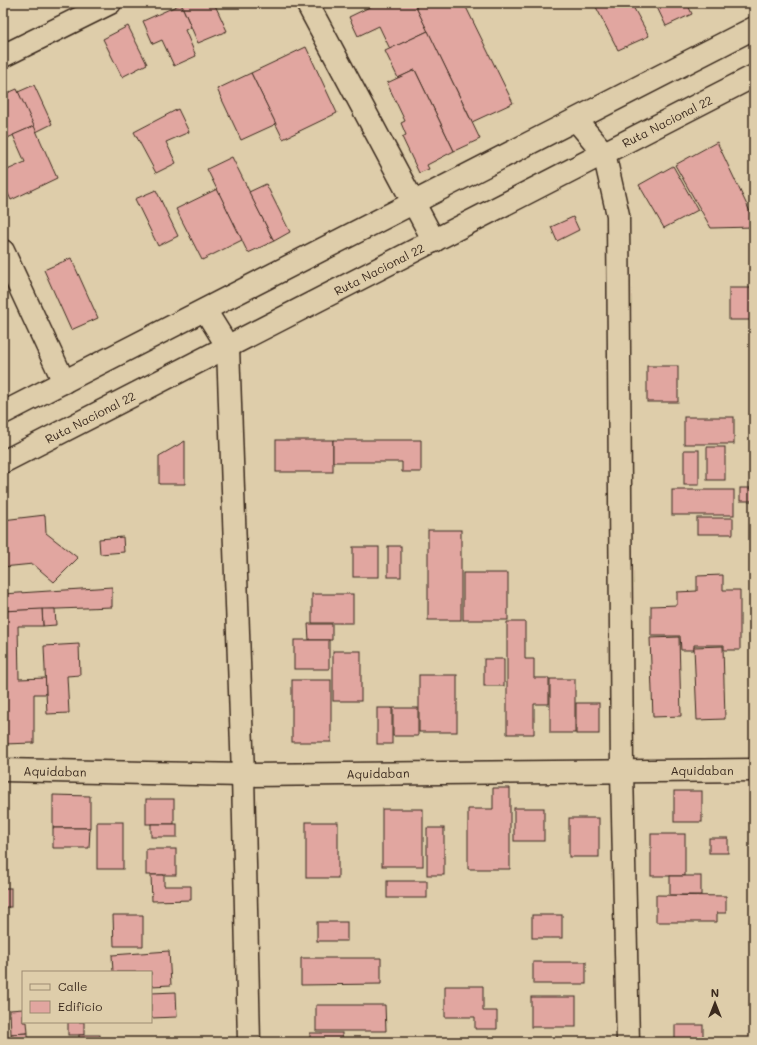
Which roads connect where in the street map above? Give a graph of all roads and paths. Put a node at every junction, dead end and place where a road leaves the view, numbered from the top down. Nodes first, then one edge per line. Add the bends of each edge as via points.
1 (110, 3) edge
2 (307, 3) edge
3 (754, 28) edge
4 (3, 56) edge
5 (754, 76) edge
6 (576, 120) junction
7 (604, 153) junction
8 (414, 203) junction
9 (434, 240) junction
10 (3, 251) edge
11 (205, 310) junction
12 (228, 347) junction
13 (64, 382) junction
14 (3, 413) edge
15 (3, 462) edge
16 (3, 770) edge
17 (754, 770) edge
18 (622, 771) junction
19 (242, 775) junction
20 (249, 1042) edge
21 (628, 1042) edge

1 - 4 main road
2 - 8 main road
3 - 6 main road
5 - 7 main road, Ruta Nacional 22
6 - 7 main road
6 - 8 main road
7 - 9 main road, Ruta Nacional 22
7 - 18 main road via 618,215
8 - 9 main road
8 - 11 main road
9 - 12 main road, Ruta Nacional 22
10 - 13 main road
11 - 12 main road
11 - 13 main road
12 - 15 main road, Ruta Nacional 22
12 - 19 main road
13 - 14 main road
16 - 19 main road, Aquidaban
17 - 18 main road, Aquidaban
18 - 19 main road, Aquidaban
18 - 21 main road
19 - 20 main road

